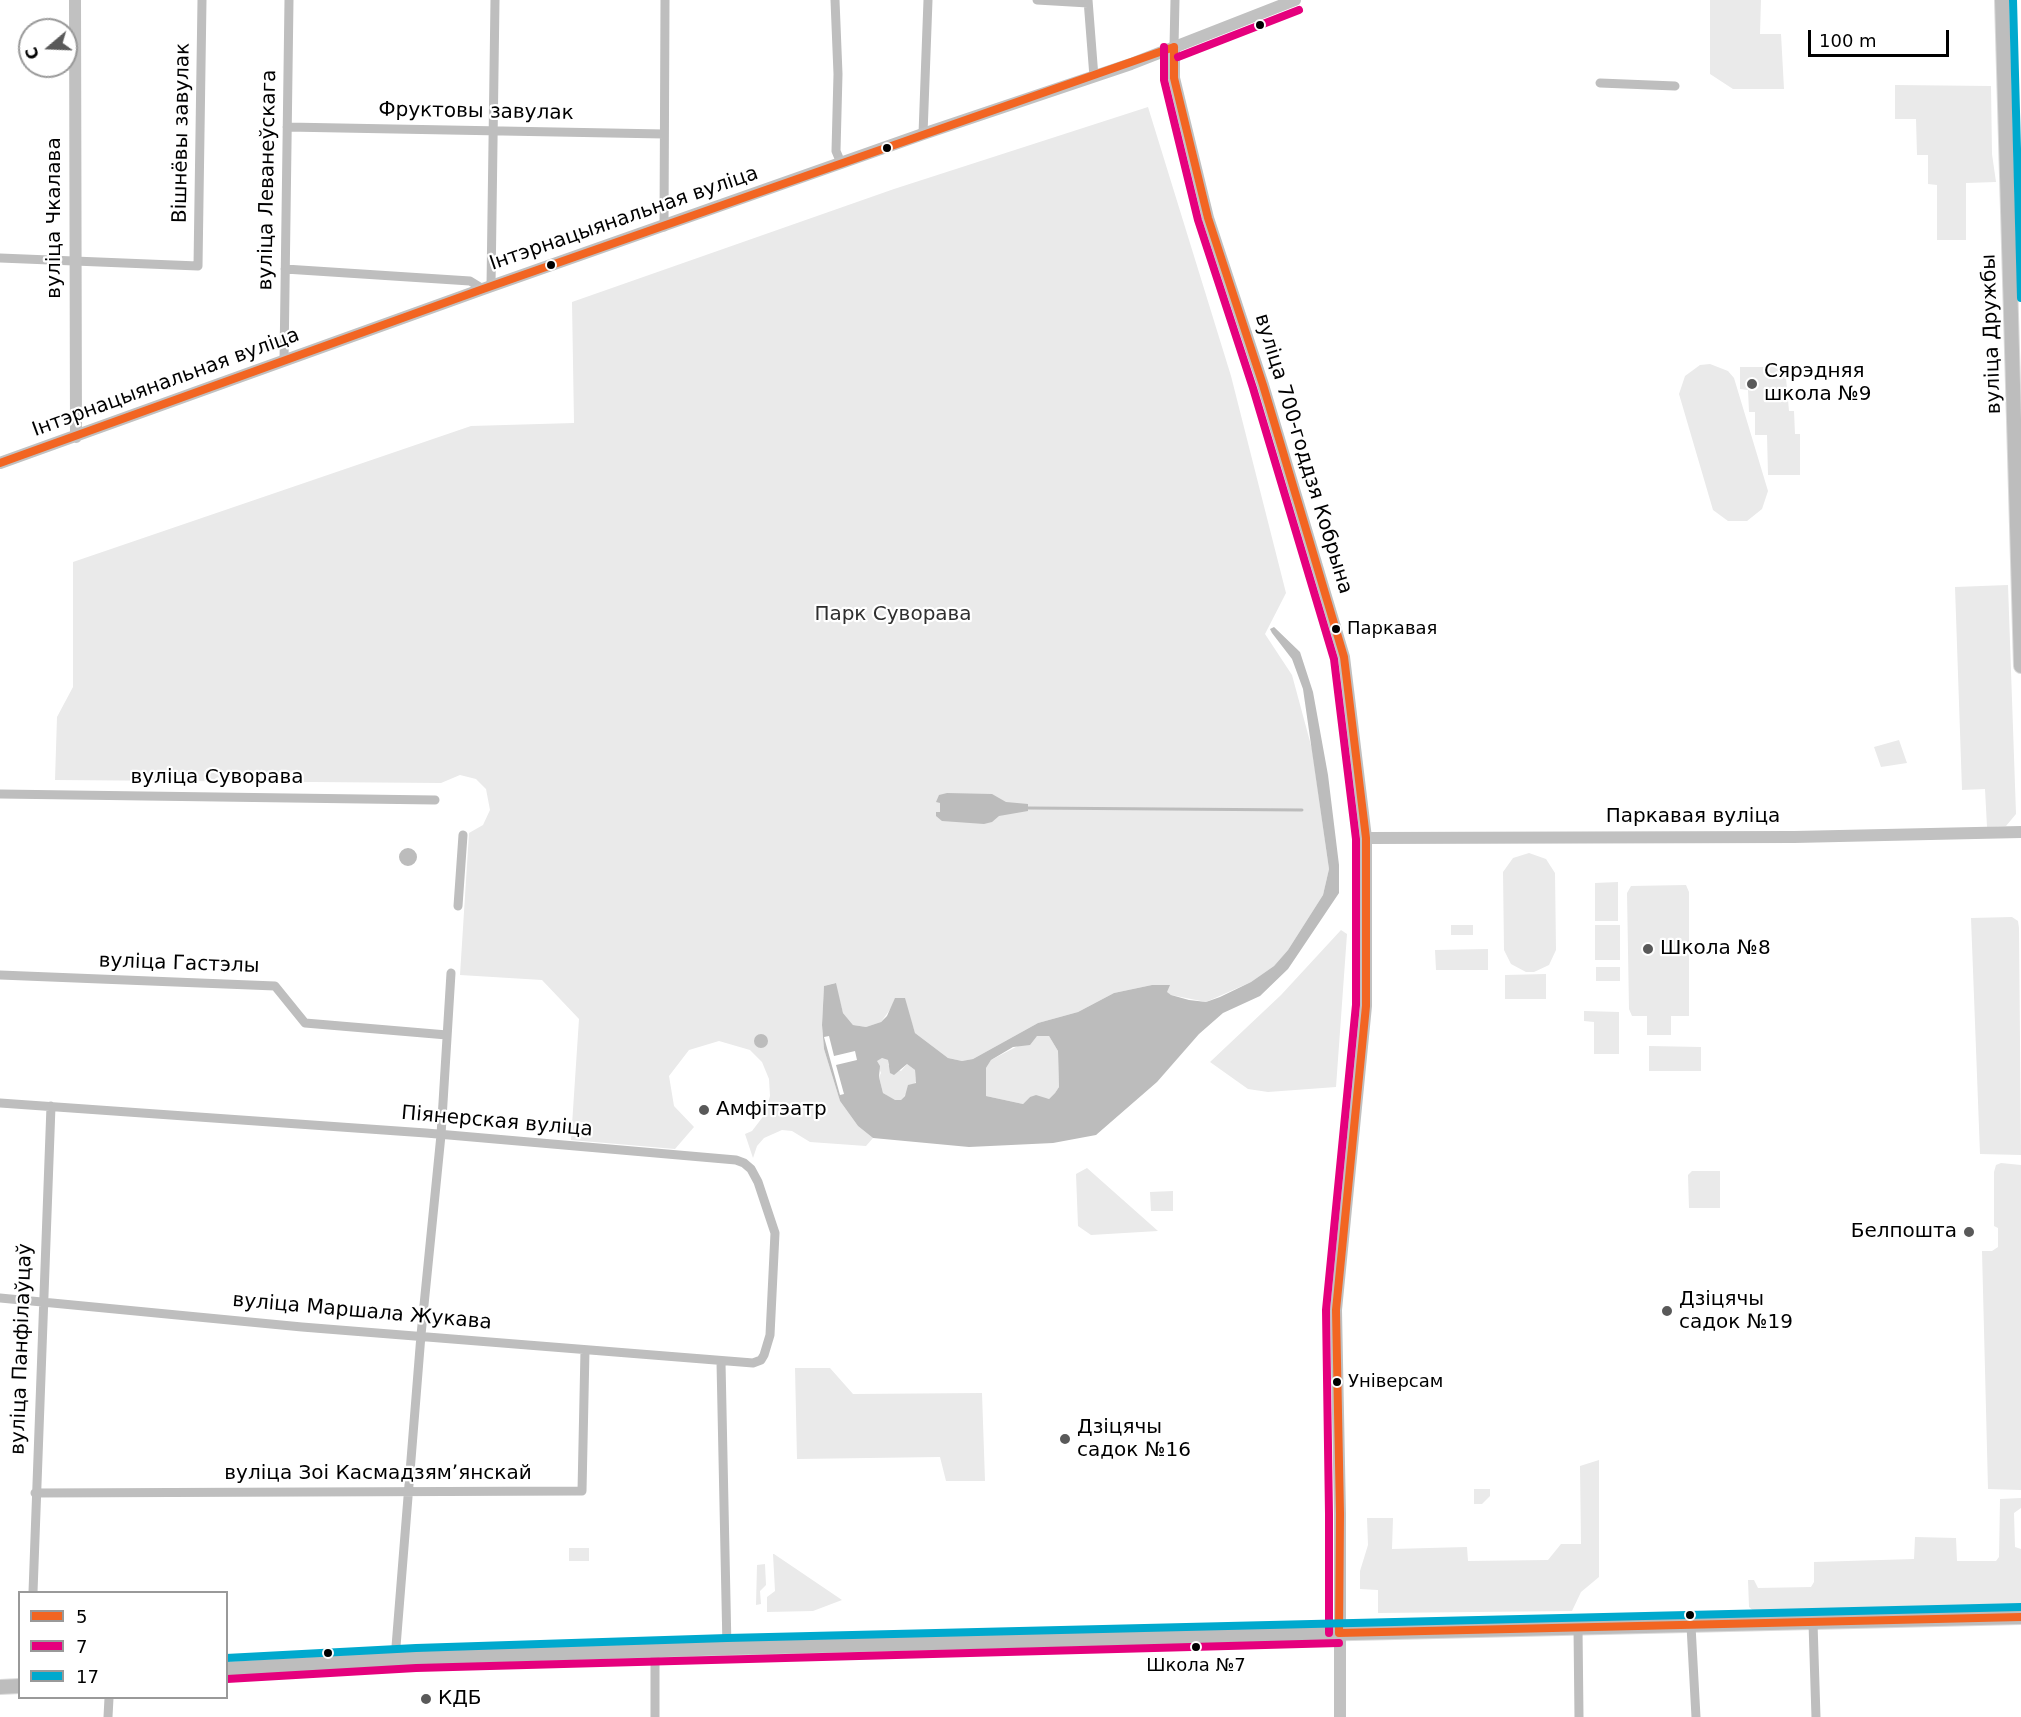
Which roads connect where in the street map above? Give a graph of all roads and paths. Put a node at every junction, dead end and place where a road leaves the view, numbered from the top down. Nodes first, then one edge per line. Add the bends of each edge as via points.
1 (75, 0) edge
2 (202, 0) edge
3 (289, 0) edge
4 (495, 0) edge
5 (665, 0) edge
6 (835, 0) edge
7 (927, 0) edge
8 (1037, 0) edge
9 (1175, 0) edge
10 (1294, 0) edge
11 (2002, 0) edge
12 (1088, 2) edge
13 (1174, 47) junction
14 (1094, 76) junction
15 (1600, 83) dead end
16 (1676, 86) dead end
17 (287, 127) junction
18 (495, 129) junction
19 (664, 134) junction
20 (923, 134) junction
21 (841, 163) junction
22 (664, 226) junction
23 (0, 258) edge
24 (74, 261) junction
25 (285, 269) junction
26 (487, 288) junction
27 (284, 361) junction
28 (76, 437) junction
29 (0, 463) edge
30 (2021, 666) edge
31 (0, 794) edge
32 (435, 800) dead end
33 (2021, 832) edge
34 (463, 835) dead end
35 (1366, 838) junction
36 (458, 906) dead end
37 (451, 973) dead end
38 (0, 975) edge
39 (447, 1035) junction
40 (0, 1103) edge
41 (51, 1106) junction
42 (441, 1135) junction
43 (0, 1298) edge
44 (41, 1301) junction
45 (421, 1335) junction
46 (585, 1350) junction
47 (721, 1362) junction
48 (408, 1492) junction
49 (34, 1493) junction
50 (33, 1591) edge
51 (2021, 1617) edge
52 (1813, 1623) junction
53 (1691, 1626) junction
54 (1578, 1628) junction
55 (1339, 1633) junction
56 (727, 1648) junction
57 (655, 1650) junction
58 (395, 1659) junction
59 (228, 1669) edge
60 (18, 1686) edge
61 (0, 1687) edge
62 (109, 1699) edge
63 (108, 1717) edge
64 (655, 1717) edge
65 (1340, 1717) edge
66 (1579, 1717) edge
67 (1696, 1717) edge
68 (1816, 1717) edge

1 - 24 street, вуліца Чкалава
2 - 24 street, Вішнёвы завулак via 198,266
3 - 17 street, вуліца Леванеўскага
4 - 18 street
5 - 19 street
6 - 21 street via 836,151
7 - 20 street
8 - 12 street
9 - 13 street
10 - 13 street, Інтэрнацыянальная вуліца
11 - 30 main road, вуліца Дружбы
12 - 14 street
13 - 14 street, Інтэрнацыянальная вуліца
13 - 35 street, вуліца 700-годдзя Кобрына via 1174,78 1208,218 1263,385 1344,657
14 - 20 street, Інтэрнацыянальная вуліца
15 - 16 street
17 - 18 street, Фруктовы завулак
17 - 25 street, вуліца Леванеўскага
18 - 19 street, Фруктовы завулак
18 - 26 street
19 - 22 street
20 - 21 street, Інтэрнацыянальная вуліца
21 - 22 street, Інтэрнацыянальная вуліца
22 - 26 street, Інтэрнацыянальная вуліца
23 - 24 street
24 - 28 street, вуліца Чкалава
25 - 26 street via 470,281
25 - 27 street, вуліца Леванеўскага
26 - 27 street, Інтэрнацыянальная вуліца
27 - 28 street, Інтэрнацыянальная вуліца
28 - 29 street, Інтэрнацыянальная вуліца
31 - 32 street, вуліца Суворава
33 - 35 street, Паркавая вуліца
34 - 36 street
35 - 55 street, вуліца 700-годдзя Кобрына via 1365,1006 1336,1310
37 - 39 street
38 - 39 street, вуліца Гастэлы via 275,986 305,1023
39 - 42 street
40 - 41 street, Піянерская вуліца
41 - 42 street, Піянерская вуліца
41 - 44 street, вуліца Панфілаўцаў
42 - 45 street
42 - 47 street, Піянерская вуліца via 744,1162 758,1182 775,1233 770,1335 761,1360
43 - 44 street, вуліца Маршала Жукава
44 - 45 street, вуліца Маршала Жукава
44 - 49 street, вуліца Панфілаўцаў
45 - 46 street, вуліца Маршала Жукава
45 - 48 street
46 - 47 street, вуліца Маршала Жукава
46 - 48 street, вуліца Зоі Касмадзямʼянскай via 582,1491
47 - 56 street
48 - 49 street, вуліца Зоі Касмадзямʼянскай
48 - 58 street
49 - 50 street, вуліца Панфілаўцаў
51 - 52 main road
52 - 53 main road
52 - 68 street
53 - 54 main road
53 - 67 street
54 - 55 main road
54 - 66 street
55 - 56 main road
55 - 65 street, вуліца 700-годдзя Кобрына
56 - 57 main road
57 - 58 main road
57 - 64 street
58 - 59 main road
60 - 61 main road
62 - 63 street

